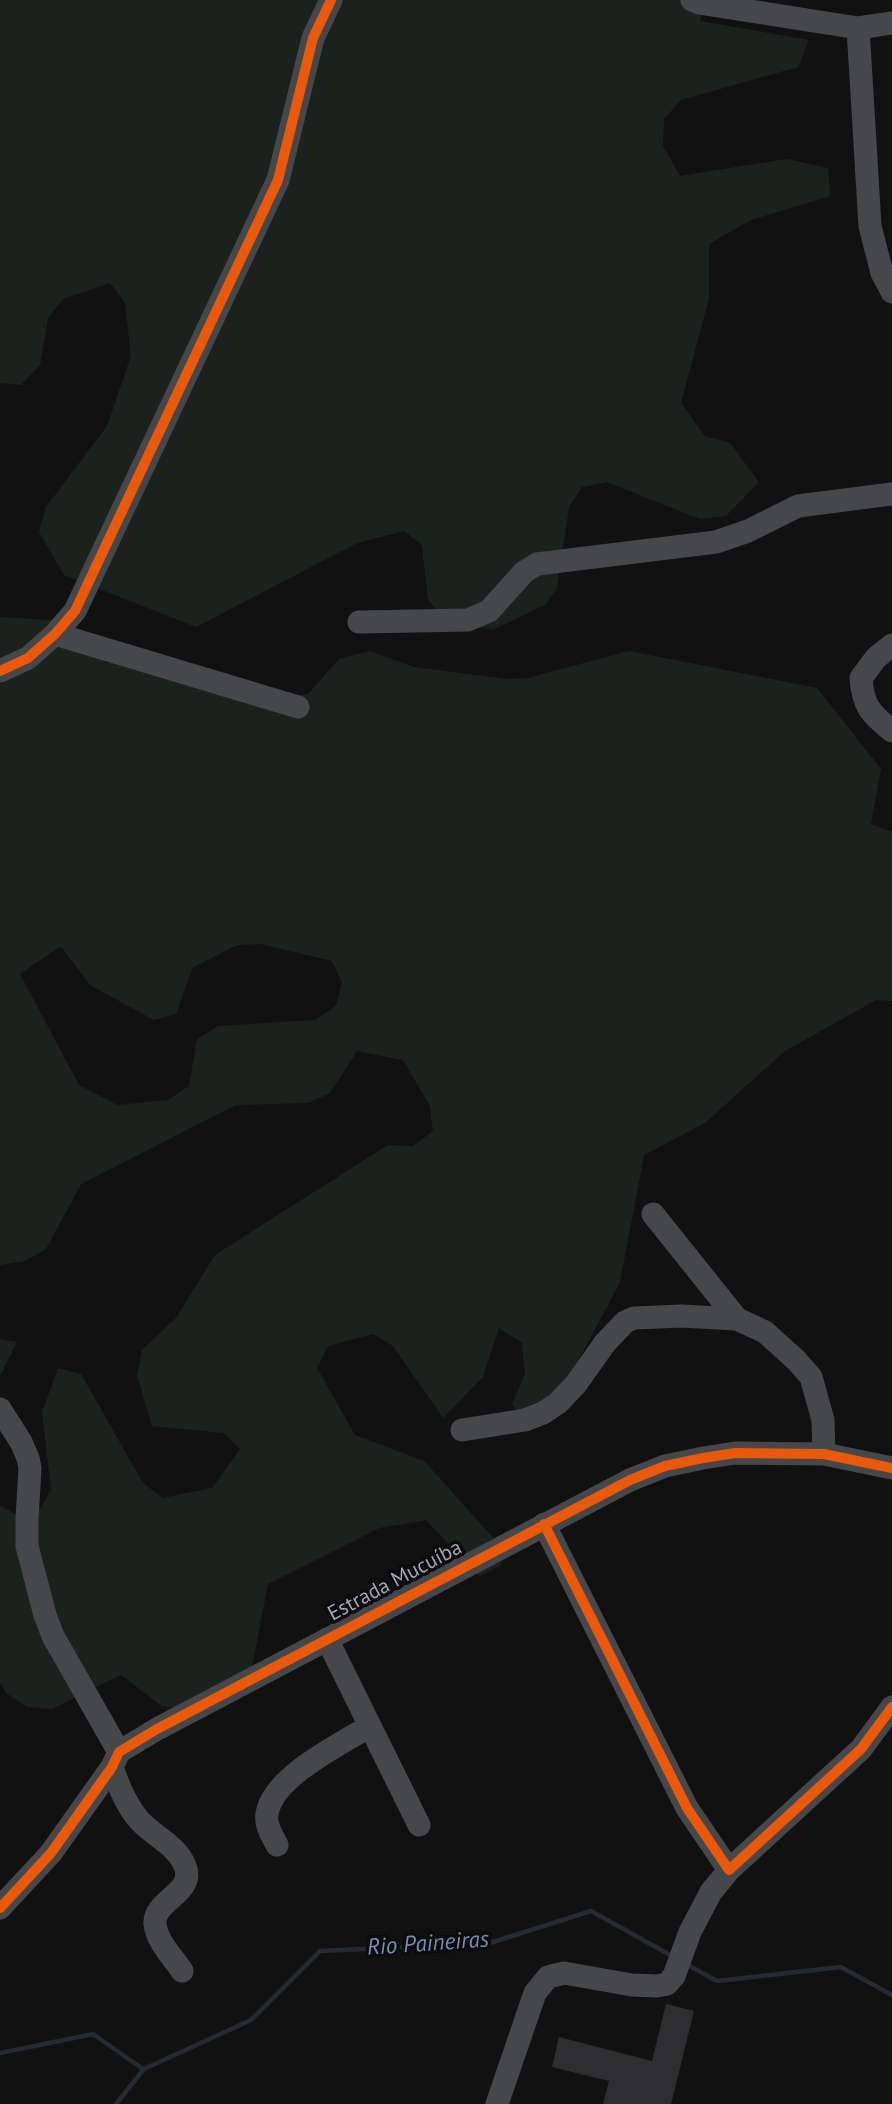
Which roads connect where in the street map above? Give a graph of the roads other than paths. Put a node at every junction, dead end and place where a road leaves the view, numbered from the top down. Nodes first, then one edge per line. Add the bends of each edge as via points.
1 (331, 0) edge
2 (692, 0) edge
3 (892, 23) edge
4 (858, 28) junction
5 (892, 292) edge
6 (892, 494) edge
7 (359, 622) dead end
8 (55, 634) junction
9 (892, 645) edge
10 (0, 671) edge
11 (298, 707) dead end
12 (892, 731) edge
13 (653, 1214) dead end
14 (737, 1320) junction
15 (0, 1409) edge
16 (462, 1430) dead end
17 (824, 1454) junction
18 (892, 1468) edge
19 (544, 1524) junction
20 (327, 1639) junction
21 (892, 1707) edge
22 (370, 1726) junction
23 (116, 1759) junction
24 (419, 1825) dead end
25 (277, 1845) dead end
26 (729, 1870) junction
27 (0, 1908) edge
28 (182, 1971) dead end
29 (497, 2104) edge

1 - 8 street via 313,38 278,180 75,611
2 - 4 street
3 - 4 street
4 - 5 street via 870,226 881,273
6 - 7 street via 798,506 716,542 537,564 489,611 468,620
8 - 10 street via 28,659
8 - 11 street
9 - 12 street via 861,678 863,699
13 - 14 street
14 - 16 street via 634,1318 618,1328 576,1384 543,1413
14 - 17 street via 765,1332 811,1377 823,1420
15 - 23 street via 28,1458 27,1546 45,1615
17 - 18 street, Estrada Mucuíba
17 - 19 street, Estrada Mucuíba via 735,1453 665,1466
19 - 20 street, Estrada Mucuíba
19 - 26 street via 687,1808
20 - 22 street
20 - 23 street, Estrada Mucuíba via 157,1729
21 - 26 street via 861,1749
22 - 24 street
22 - 25 street via 311,1762 275,1795 267,1814 268,1829
23 - 27 street, Estrada Mucuíba via 51,1853
23 - 28 street via 130,1808 185,1866 182,1888 158,1912 155,1923 159,1938
26 - 29 street via 711,1892 667,1984 632,1985 564,1973 548,1977 535,1993

